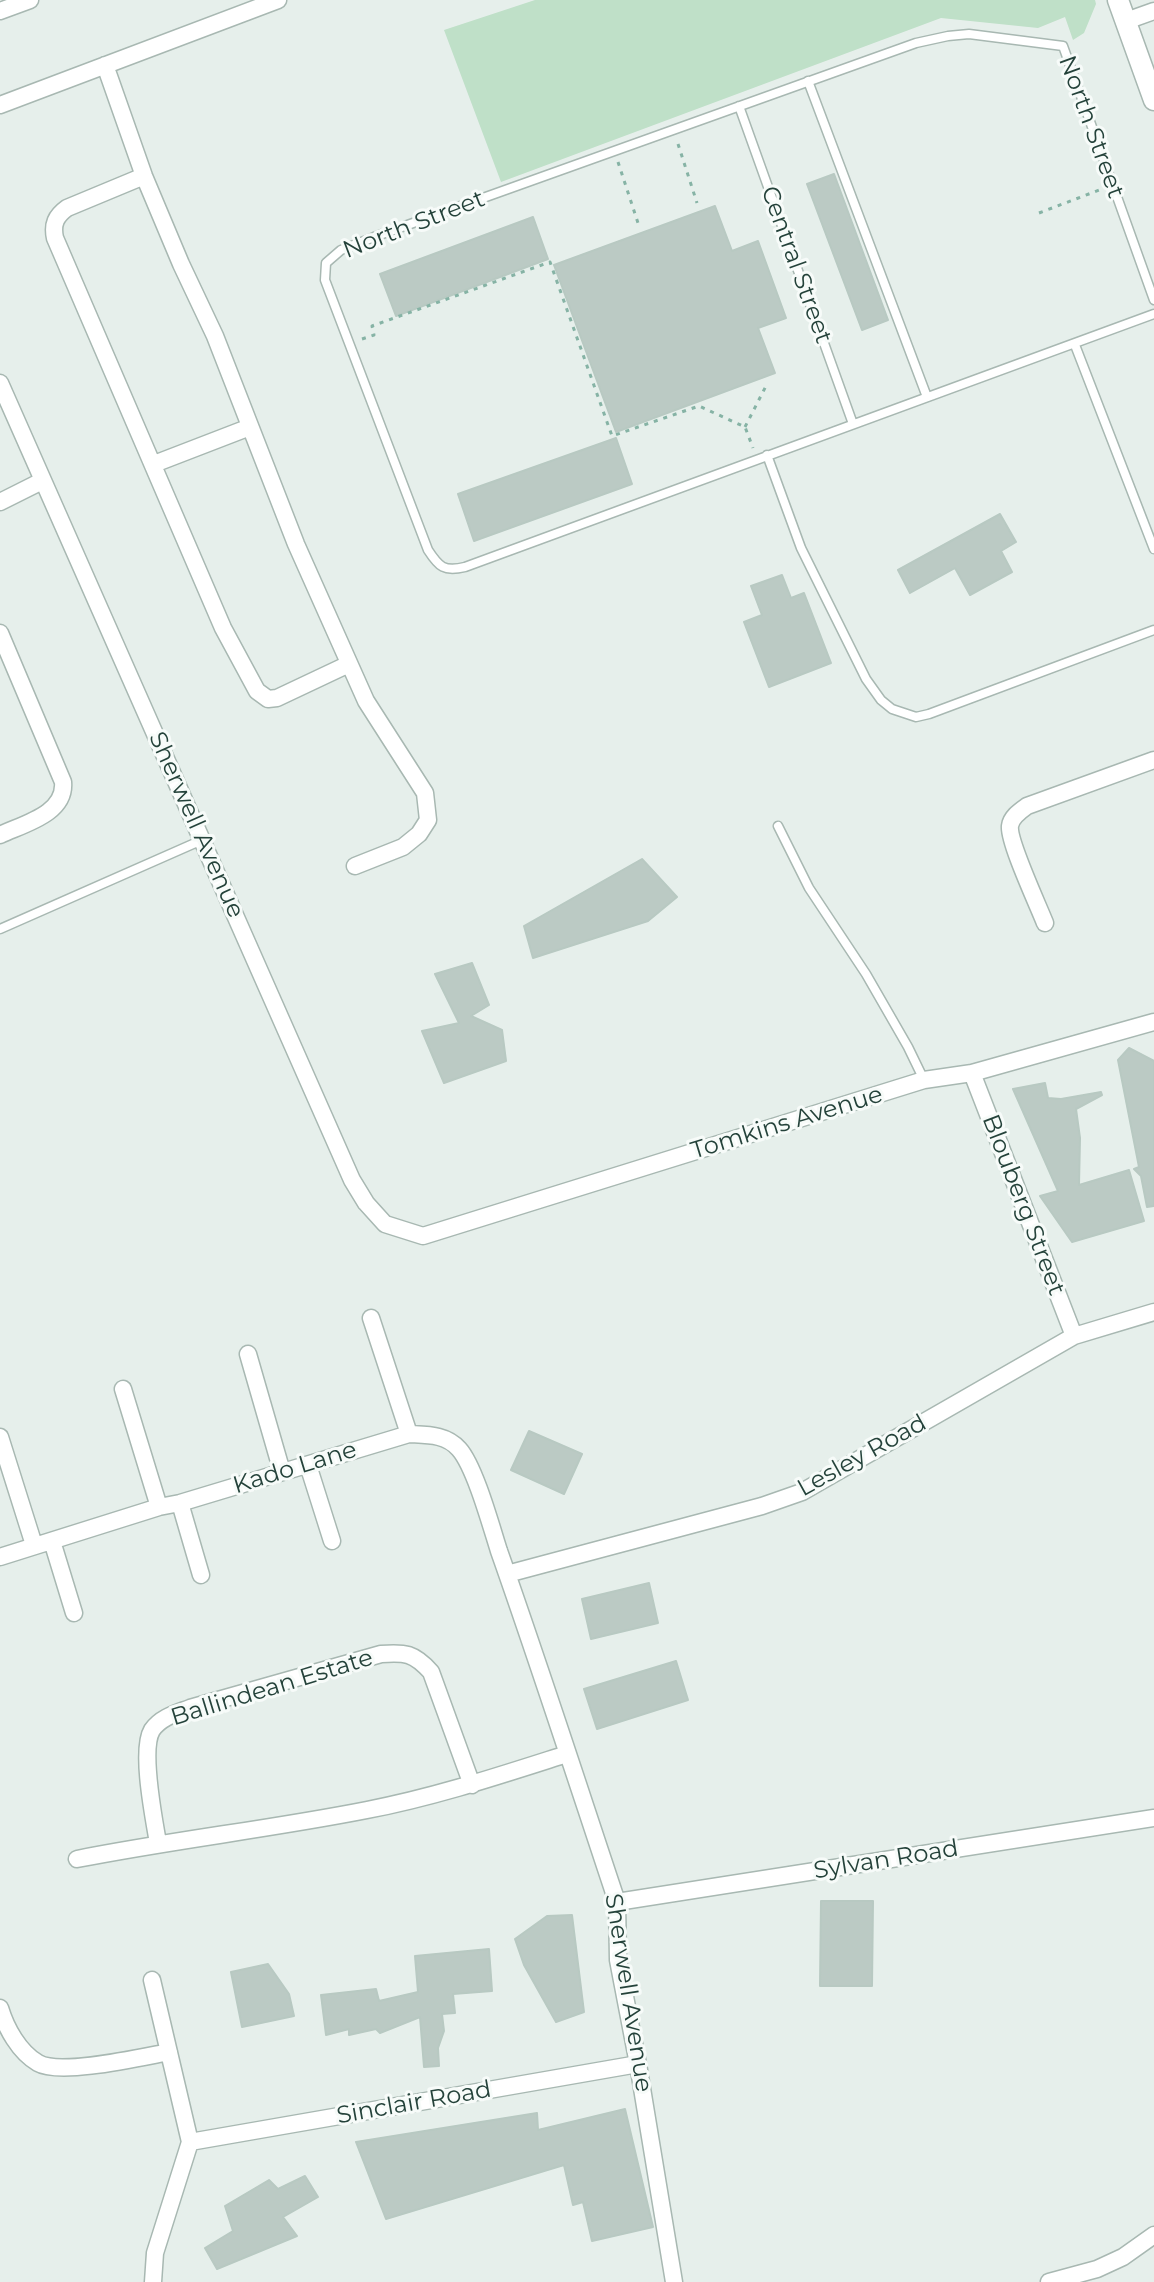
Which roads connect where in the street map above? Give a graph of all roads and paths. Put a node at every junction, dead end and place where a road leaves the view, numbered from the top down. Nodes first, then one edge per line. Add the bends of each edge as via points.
1 (30, 0) edge
2 (1118, 0) edge
3 (266, 2) edge
4 (0, 11) edge
5 (1154, 11) edge
6 (1126, 21) junction
7 (105, 65) junction
8 (808, 81) junction
9 (1154, 100) edge
10 (0, 105) edge
11 (739, 106) junction
12 (673, 129) junction
13 (614, 151) junction
14 (144, 176) junction
15 (1113, 185) junction
16 (697, 203) dead end
17 (1039, 213) dead end
18 (638, 223) dead end
19 (1154, 300) edge
20 (1154, 314) edge
21 (350, 343) junction
22 (1075, 345) junction
23 (0, 383) edge
24 (767, 384) dead end
25 (927, 397) junction
26 (853, 424) junction
27 (250, 427) junction
28 (745, 427) junction
29 (767, 455) junction
30 (757, 459) junction
31 (154, 464) junction
32 (42, 481) junction
33 (0, 502) edge
34 (1154, 549) edge
35 (1154, 630) edge
36 (0, 633) edge
37 (349, 664) junction
38 (1154, 760) edge
39 (778, 826) dead end
40 (0, 835) edge
41 (203, 840) junction
42 (355, 866) dead end
43 (1045, 923) dead end
44 (0, 929) edge
45 (1154, 1022) edge
46 (972, 1073) junction
47 (924, 1080) junction
48 (423, 1236) joint
49 (1154, 1312) edge
50 (371, 1318) dead end
51 (1074, 1336) junction
52 (248, 1354) dead end
53 (123, 1389) dead end
54 (409, 1434) junction
55 (0, 1437) edge
56 (308, 1465) junction
57 (282, 1472) junction
58 (180, 1503) junction
59 (159, 1507) junction
60 (52, 1541) junction
61 (332, 1541) dead end
62 (34, 1545) junction
63 (0, 1557) edge
64 (507, 1574) junction
65 (201, 1575) dead end
66 (74, 1613) dead end
67 (567, 1754) junction
68 (472, 1785) junction
69 (1154, 1818) edge
70 (158, 1843) junction
71 (77, 1859) dead end
72 (617, 1902) junction
73 (152, 1980) dead end
74 (0, 2008) edge
75 (169, 2052) junction
76 (638, 2064) junction
77 (190, 2142) junction
78 (1154, 2235) edge
79 (153, 2282) edge
80 (674, 2282) edge
81 (1049, 2282) edge

1 - 4 street
2 - 6 street
3 - 7 street
5 - 6 street
6 - 9 street
7 - 10 street
7 - 14 street
8 - 11 lane, North Street
8 - 15 lane, North Street via 948,36 1063,46
8 - 25 lane
11 - 12 lane, North Street
11 - 26 lane, Central Street
12 - 13 lane, North Street
12 - 16 path
13 - 18 path
13 - 21 lane, North Street via 341,250 326,263 325,280
14 - 27 street
14 - 31 street via 67,208 53,229
15 - 17 path
15 - 19 lane, North Street
20 - 22 lane, North Street
21 - 28 path via 374,335 372,326 550,262 612,436 699,406
21 - 30 lane, North Street via 428,550 444,568 465,567
22 - 25 lane, North Street
22 - 34 lane
23 - 32 street, Sherwell Avenue
24 - 28 path
25 - 26 lane, North Street
26 - 29 lane, North Street
27 - 31 street
27 - 37 street
28 - 30 path
29 - 30 lane, North Street
29 - 35 lane via 801,548 866,679 881,700 903,714 929,714
31 - 37 street via 223,628 257,691 277,698
32 - 33 street
32 - 41 street, Sherwell Avenue
36 - 40 street via 63,792 56,807
37 - 42 street via 381,727 418,779 428,808 428,820 403,847
38 - 43 street via 1015,815 1010,826 1014,843
39 - 47 lane via 809,888 866,974
41 - 44 lane
41 - 48 street, Sherwell Avenue via 352,1180 385,1224
45 - 46 street, Tomkins Avenue
46 - 47 street, Tomkins Avenue
46 - 51 street, Blouberg Street
47 - 48 street, Tomkins Avenue
49 - 51 street, Lesley Road
50 - 54 street
51 - 64 street, Lesley Road via 802,1492
52 - 57 street
53 - 59 street
54 - 56 street, Kado Lane
54 - 64 street, Kado Lane via 449,1440 461,1451
55 - 62 street
56 - 57 street, Kado Lane
56 - 61 street
57 - 58 street, Kado Lane
58 - 59 street, Kado Lane
58 - 65 street
59 - 60 street, Kado Lane
60 - 62 street, Kado Lane
60 - 66 street
62 - 63 street, Kado Lane
64 - 67 street, Sherwell Avenue
67 - 68 street
67 - 72 street, Sherwell Avenue
68 - 70 street via 367,1810
68 - 70 street, Ballindean Estate via 431,1672 420,1659 402,1652 381,1654 164,1718 152,1730 147,1758
69 - 72 street, Sylvan Road
70 - 71 street
72 - 76 street, Sherwell Avenue via 618,1960
73 - 75 street
74 - 75 street via 21,2049 40,2065 78,2068
75 - 77 street
76 - 77 street, Sinclair Road
76 - 80 street, Sherwell Avenue
77 - 79 street via 155,2253
78 - 81 street via 1097,2269

